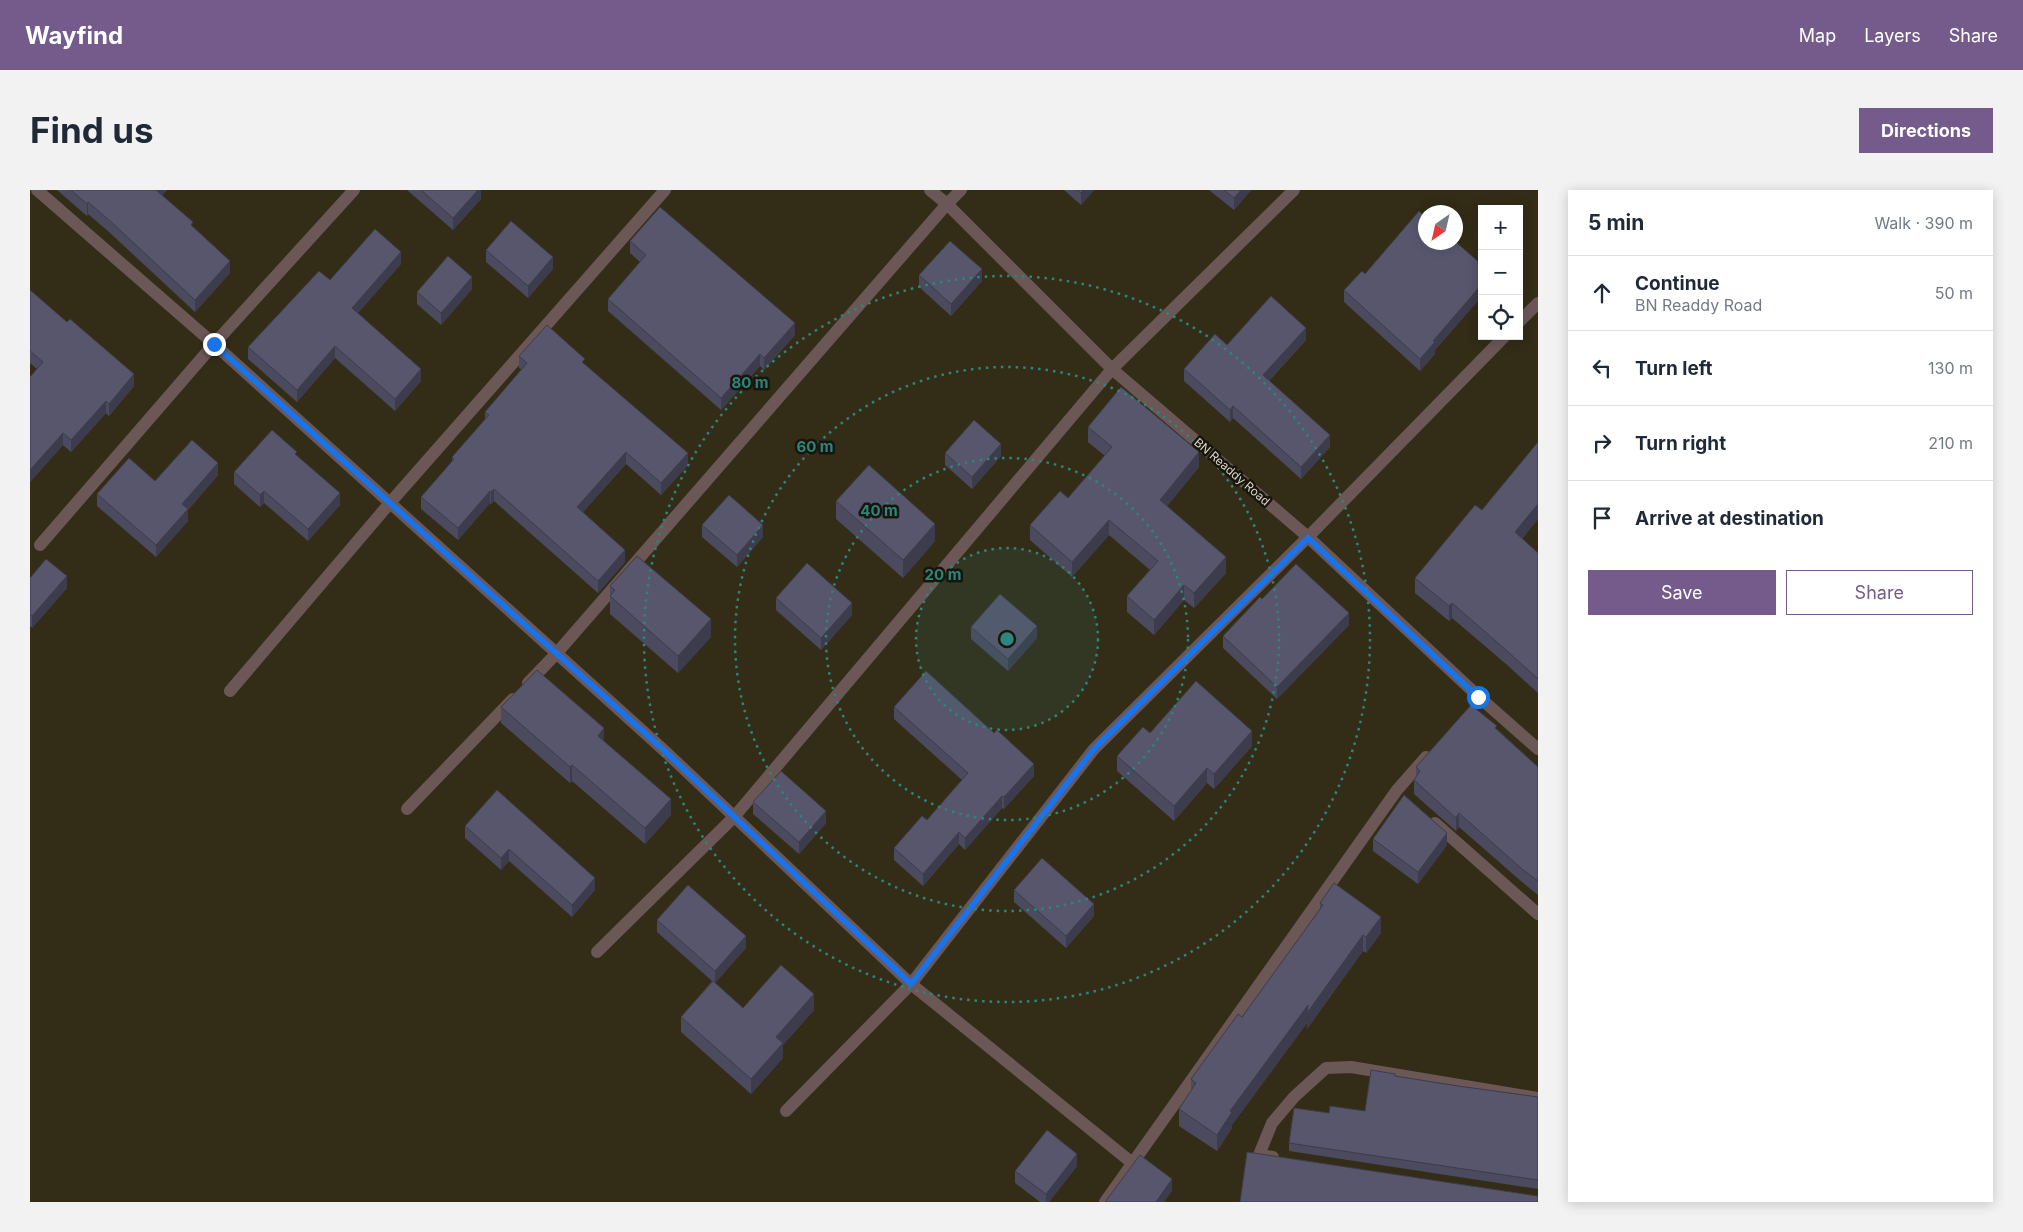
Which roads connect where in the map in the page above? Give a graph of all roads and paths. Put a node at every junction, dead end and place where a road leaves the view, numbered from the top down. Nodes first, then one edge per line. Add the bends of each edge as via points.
1 (37, 190) edge
2 (354, 190) edge
3 (665, 190) edge
4 (930, 190) edge
5 (961, 190) edge
6 (1294, 190) edge
7 (30, 196) edge
8 (947, 204) junction
9 (1538, 303) edge
10 (1523, 318) edge
11 (1501, 340) edge
12 (214, 344) junction
13 (1112, 368) junction
14 (389, 504) junction
15 (1308, 538) junction
16 (40, 545) dead end
17 (556, 654) junction
18 (230, 691) dead end
19 (1435, 747) edge
20 (1538, 749) edge
21 (407, 809) dead end
22 (1426, 815) edge
23 (734, 817) junction
24 (1538, 914) edge
25 (598, 952) dead end
26 (911, 984) junction
27 (1538, 1098) edge
28 (786, 1111) dead end
29 (1288, 1160) edge
30 (1132, 1162) junction
31 (1105, 1202) edge

1 - 7 street
1 - 12 street
2 - 12 street
3 - 14 street
4 - 8 street, BN Readdy Road
5 - 8 street
6 - 13 street
8 - 13 street, BN Readdy Road
8 - 17 street
9 - 10 street
11 - 15 street
12 - 14 street
12 - 16 street
13 - 15 street, BN Readdy Road
13 - 23 street
14 - 17 street
14 - 18 street
15 - 20 street, BN Readdy Road via 1475,700
15 - 26 street via 1094,749
17 - 21 street
17 - 23 street
19 - 30 street
22 - 24 street
23 - 25 street
23 - 26 street
26 - 28 street
26 - 30 street
27 - 29 street via 1351,1068 1326,1068 1272,1123 1259,1155
30 - 31 street

